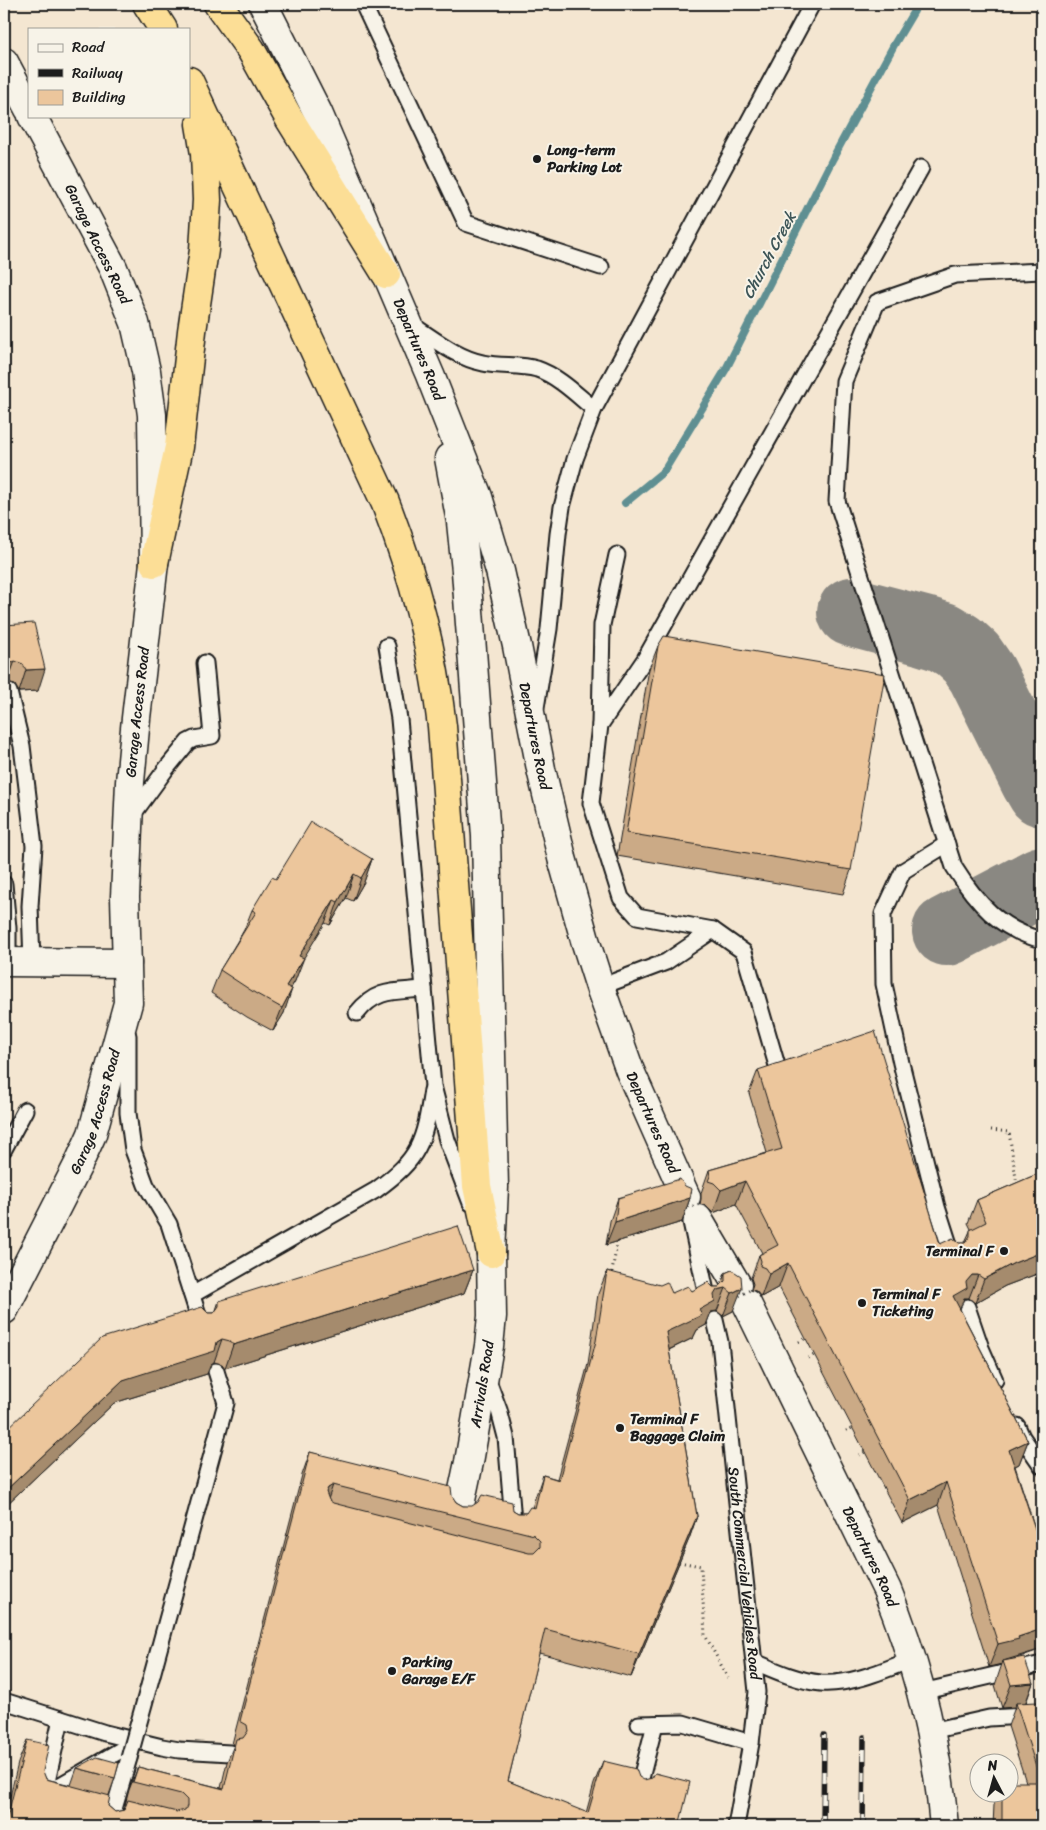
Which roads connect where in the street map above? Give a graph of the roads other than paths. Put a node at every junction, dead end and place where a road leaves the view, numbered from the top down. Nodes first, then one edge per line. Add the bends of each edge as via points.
1 (147, 4) edge
2 (218, 4) edge
3 (263, 4) edge
4 (363, 4) edge
5 (812, 4) edge
6 (162, 28) edge
7 (4, 62) edge
8 (191, 85) edge
9 (28, 107) edge
10 (33, 118) edge
11 (921, 168) dead end
12 (601, 267) dead end
13 (1042, 271) edge
14 (386, 274) junction
15 (406, 321) junction
16 (430, 375) junction
17 (594, 409) junction
18 (617, 556) dead end
19 (154, 562) junction
20 (387, 646) dead end
21 (205, 663) dead end
22 (9, 692) edge
23 (600, 725) junction
24 (533, 726) junction
25 (128, 820) junction
26 (947, 844) junction
27 (4, 884) edge
28 (713, 930) junction
29 (1042, 940) edge
30 (15, 962) edge
31 (127, 963) junction
32 (600, 987) junction
33 (424, 989) junction
34 (128, 1003) junction
35 (357, 1013) dead end
36 (778, 1069) edge
37 (433, 1086) junction
38 (25, 1110) dead end
39 (4, 1149) edge
40 (692, 1210) junction
41 (491, 1253) junction
42 (953, 1257) edge
43 (192, 1295) junction
44 (708, 1301) edge
45 (967, 1307) edge
46 (4, 1310) edge
47 (715, 1320) edge
48 (202, 1327) edge
49 (216, 1371) edge
50 (486, 1374) junction
51 (1001, 1392) edge
52 (1010, 1410) edge
53 (1042, 1466) edge
54 (458, 1514) edge
55 (513, 1528) edge
56 (913, 1659) junction
57 (755, 1662) junction
58 (1042, 1664) edge
59 (922, 1692) junction
60 (4, 1701) edge
61 (1042, 1715) edge
62 (62, 1719) junction
63 (639, 1724) dead end
64 (655, 1724) junction
65 (931, 1731) junction
66 (751, 1742) junction
67 (131, 1750) junction
68 (230, 1753) dead end
69 (637, 1794) edge
70 (44, 1795) junction
71 (62, 1799) edge
72 (97, 1808) edge
73 (116, 1818) edge
74 (736, 1826) edge
75 (944, 1826) edge

1 - 6 highway
2 - 14 highway via 251,50
3 - 14 street, Departures Road via 318,113
4 - 12 lane via 466,223
5 - 17 lane
7 - 9 street
8 - 19 highway via 205,154 206,224 179,447
8 - 41 highway via 381,494 407,562 424,624 443,733 477,1186
10 - 19 street, Garage Access Road via 113,268 135,323 151,405
11 - 23 lane via 645,659
13 - 26 lane via 955,275 877,302 844,381 837,501
14 - 15 street, Departures Road
15 - 16 street, Departures Road
15 - 17 lane via 470,359 538,369
16 - 24 street, Departures Road via 489,531
16 - 41 street, Arrivals Road via 448,448 461,522 483,788 494,1187
17 - 24 lane via 575,459 562,507 549,629
18 - 23 lane via 602,625
19 - 25 street, Garage Access Road via 132,752
20 - 33 lane via 399,719
21 - 25 lane via 212,736 188,742
22 - 30 lane via 22,746 34,846 30,906
23 - 28 lane via 590,803 621,898 637,916
24 - 32 street, Departures Road via 562,858
25 - 31 street, Garage Access Road
26 - 29 lane via 954,867 986,910 1010,928
26 - 42 lane via 904,871 883,914 884,984 937,1207
27 - 30 lane
28 - 32 lane via 666,962
28 - 36 lane via 744,952
30 - 31 street
31 - 34 street, Garage Access Road
32 - 40 street, Departures Road via 630,1071
33 - 35 lane via 376,996
33 - 37 lane
34 - 43 lane via 130,1138 146,1185 169,1224
34 - 46 street, Garage Access Road via 92,1134
37 - 41 lane via 454,1162
37 - 43 lane via 422,1139 398,1174 376,1190
38 - 39 lane
40 - 44 lane
40 - 56 street, Departures Road via 743,1294 887,1590
41 - 50 street, Arrivals Road via 492,1316
43 - 48 lane
45 - 51 lane
47 - 57 lane, South Commercial Vehicles Road
49 - 67 lane, bridge via 226,1403
50 - 54 street, Arrivals Road
50 - 55 lane via 506,1437
52 - 53 lane via 1022,1437
56 - 57 lane via 832,1683 795,1678
56 - 59 street, Departures Road
57 - 66 lane, South Commercial Vehicles Road via 757,1692
58 - 59 lane
59 - 65 street, Departures Road
60 - 62 lane
61 - 65 lane via 990,1718
62 - 68 lane via 162,1747
62 - 70 lane
63 - 64 lane
64 - 66 lane via 683,1723
64 - 69 lane
65 - 75 street, Departures Road
66 - 74 lane, South Commercial Vehicles Road
67 - 70 lane
67 - 73 lane
70 - 71 lane
72 - 73 lane

